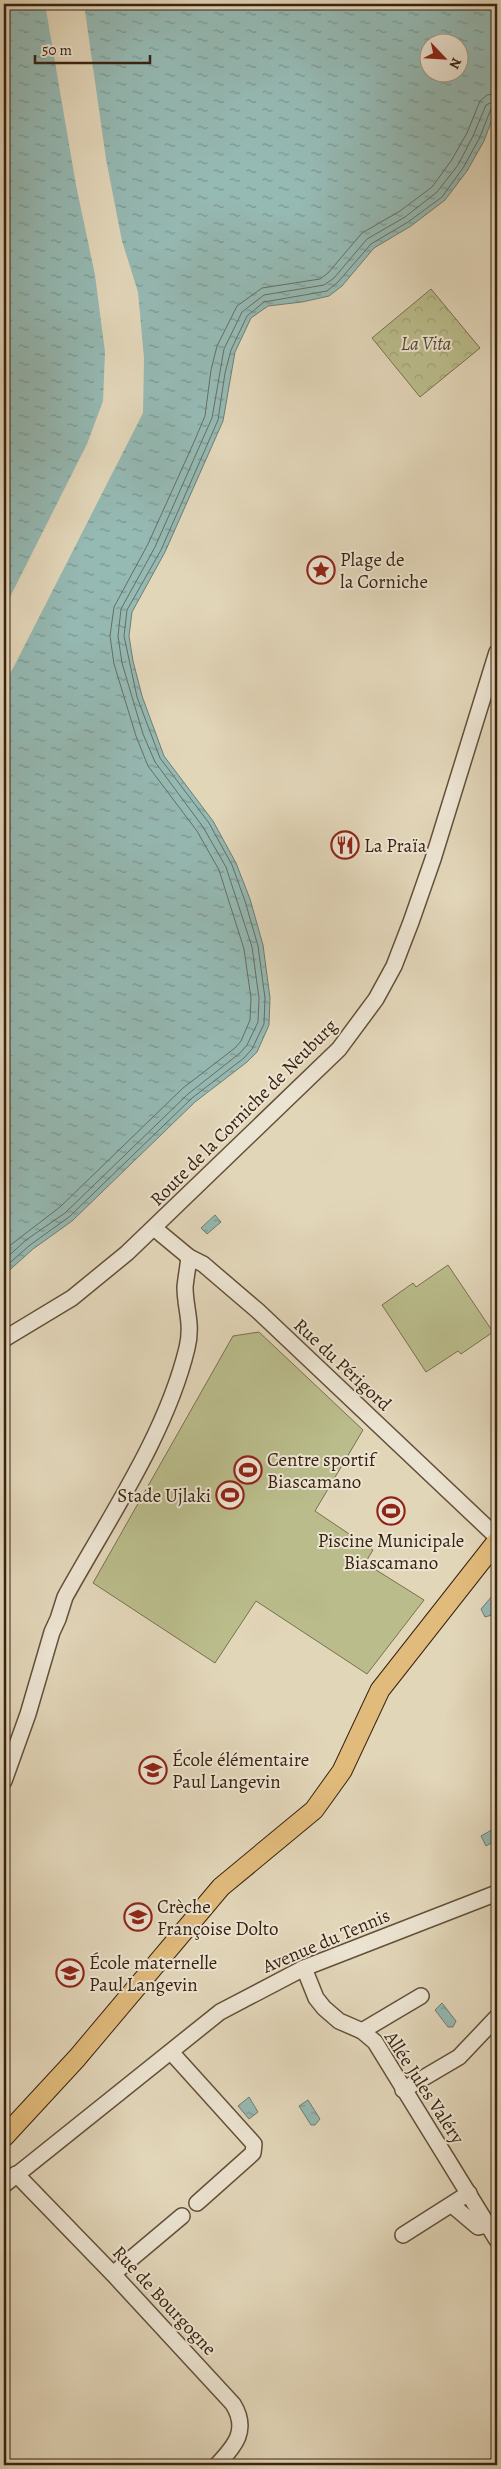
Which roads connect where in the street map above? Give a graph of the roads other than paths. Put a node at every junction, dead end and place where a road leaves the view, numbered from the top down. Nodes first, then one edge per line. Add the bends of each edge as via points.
1 (497, 652) edge
2 (154, 1228) junction
3 (189, 1257) junction
4 (4, 1339) edge
5 (497, 1537) edge
6 (497, 1541) edge
7 (4, 1781) edge
8 (497, 1894) edge
9 (304, 1968) junction
10 (420, 1996) dead end
11 (497, 2016) edge
12 (362, 2031) junction
13 (171, 2052) junction
14 (403, 2090) junction
15 (4, 2137) edge
16 (10, 2175) edge
17 (4, 2185) edge
18 (468, 2192) junction
19 (198, 2202) dead end
20 (452, 2205) junction
21 (182, 2216) dead end
22 (488, 2226) junction
23 (403, 2235) dead end
24 (497, 2240) edge
25 (114, 2274) junction
26 (217, 2465) edge

1 - 2 street, Route de la Corniche de Neuburg via 433,859 394,966 376,999 339,1049
2 - 3 street, Rue du Périgord
2 - 4 street, Route de la Corniche de Neuburg via 72,1298
3 - 5 street, Rue du Périgord via 203,1264 258,1311
3 - 7 street via 185,1288 190,1318 187,1346 173,1395 157,1433 65,1597
6 - 15 main road via 380,1690 351,1756 324,1798 221,1887 77,2058
8 - 9 street, Avenue du Tennis
9 - 12 street, Allée Jules Valéry via 316,1998 324,2008 339,2022
9 - 13 street, Avenue du Tennis via 220,2012
10 - 12 street
11 - 14 street via 459,2057
12 - 14 street, Allée Jules Valéry via 374,2042
13 - 16 street, Avenue du Tennis
13 - 19 street via 254,2144 253,2153
14 - 18 street, Allée Jules Valéry
16 - 17 street, Avenue du Tennis
16 - 25 street, Rue de Bourgogne
18 - 20 street
18 - 22 street, Allée Jules Valéry
20 - 22 street via 478,2227
20 - 23 street
21 - 25 street
22 - 24 street, Allée Jules Valéry
25 - 26 street, Rue de Bourgogne via 234,2404 241,2428 236,2442

